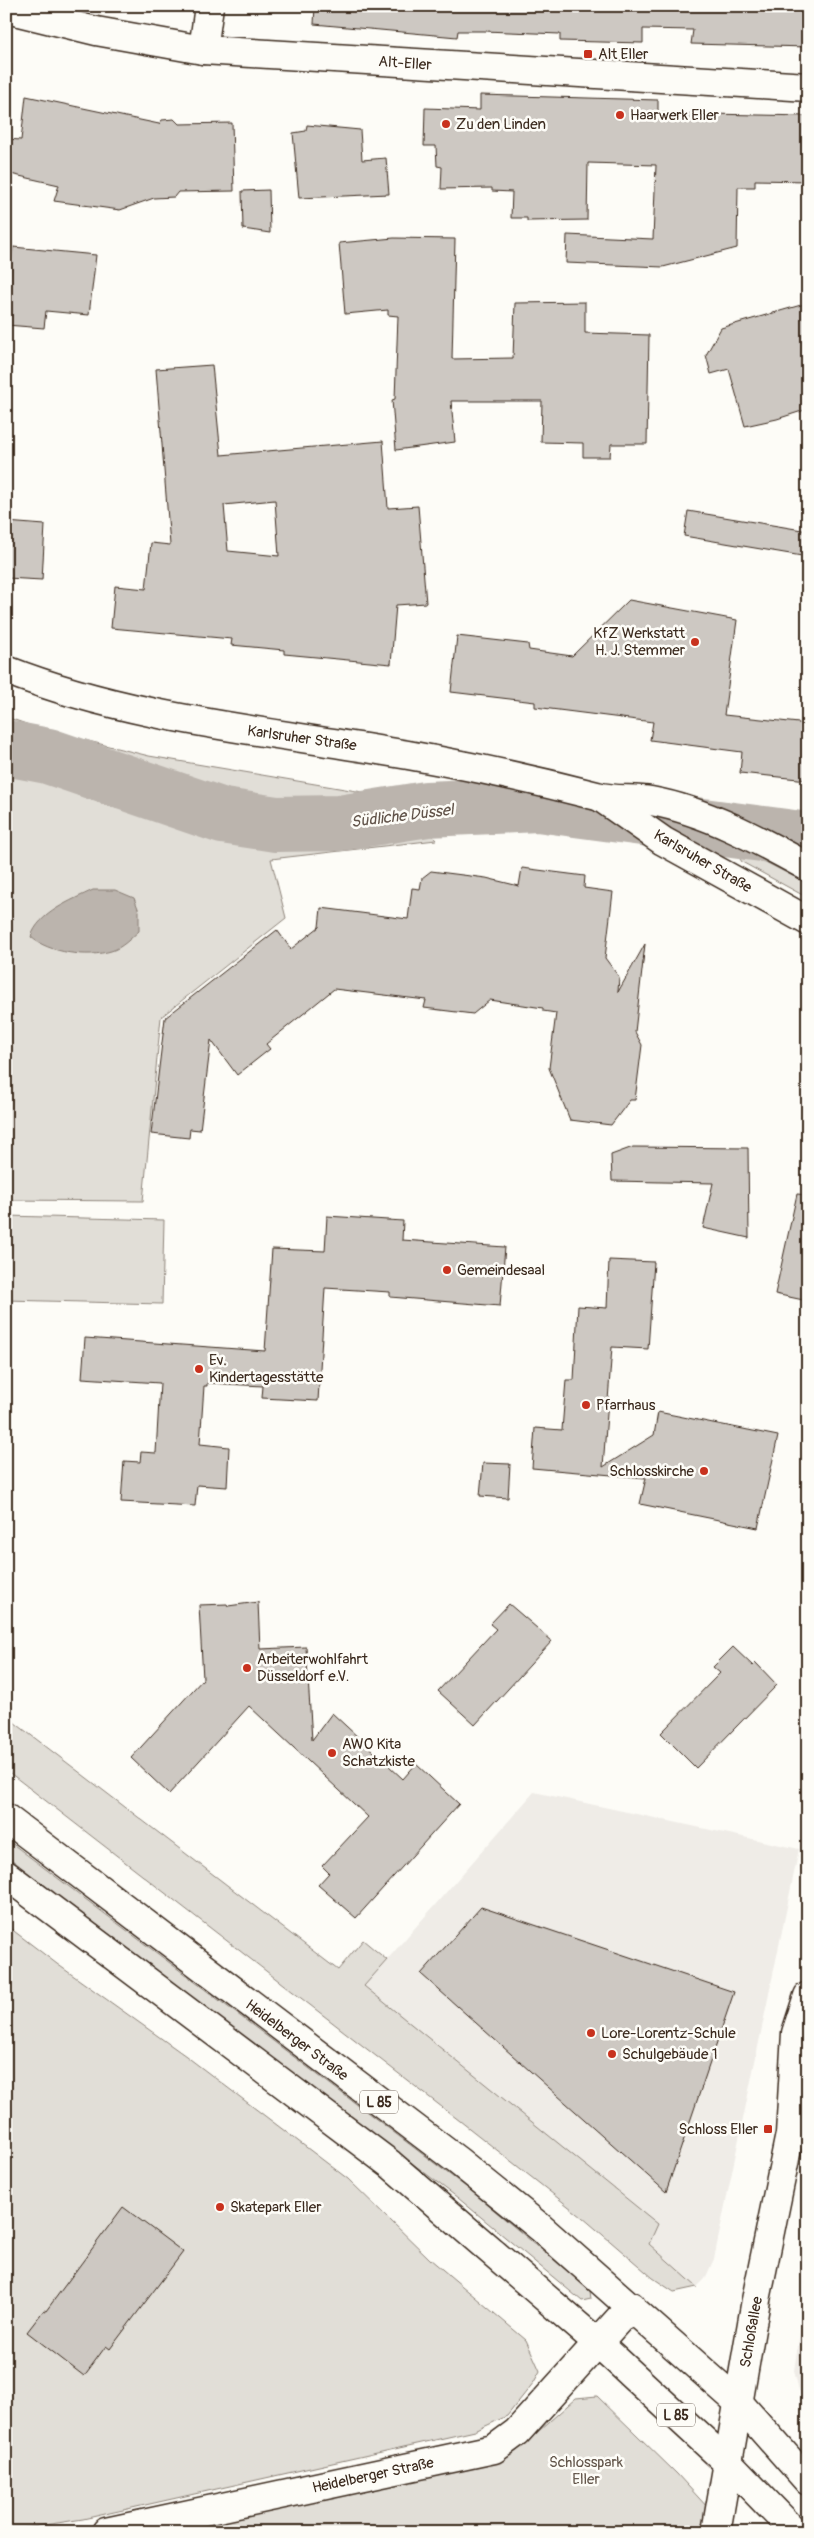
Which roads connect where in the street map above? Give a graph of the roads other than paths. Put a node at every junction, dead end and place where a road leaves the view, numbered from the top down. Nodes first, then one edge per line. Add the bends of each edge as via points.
1 (209, 6) edge
2 (6, 10) edge
3 (202, 50) junction
4 (808, 87) edge
5 (6, 670) edge
6 (600, 797) junction
7 (741, 834) junction
8 (808, 867) edge
9 (717, 868) junction
10 (808, 921) edge
11 (6, 1818) edge
12 (6, 1875) edge
13 (808, 1996) edge
14 (808, 2081) edge
15 (790, 2134) junction
16 (631, 2306) junction
17 (598, 2343) junction
18 (739, 2404) junction
19 (729, 2464) junction
20 (808, 2481) edge
21 (106, 2532) edge
22 (716, 2532) edge
23 (795, 2532) edge

1 - 3 main road
2 - 3 main road, Alt-Eller via 96,31
3 - 4 main road, Alt-Eller
5 - 6 main road, Karlsruher Straße via 122,706 173,717 478,768
6 - 7 main road, Karlsruher Straße via 650,801 691,812
6 - 9 main road, Karlsruher Straße via 663,841
7 - 8 main road, Karlsruher Straße
7 - 9 main road via 721,844 715,852
9 - 10 main road, Karlsruher Straße
11 - 16 main road, Heidelberger Straße / L 85 via 458,2161
12 - 17 main road, L 85 via 390,2164
13 - 15 main road, Schloßallee via 796,2033
14 - 15 main road, Schloßallee
15 - 18 main road, Schloßallee via 756,2300
16 - 17 main road, Heidelberger Straße
16 - 18 main road, Heidelberger Straße / L 85
17 - 19 main road, L 85
17 - 21 main road, Heidelberger Straße via 517,2432 494,2449
18 - 19 main road, Schloßallee
18 - 20 main road, Heidelberger Straße / L 85
19 - 22 main road, Schloßallee
19 - 23 main road, L 85

